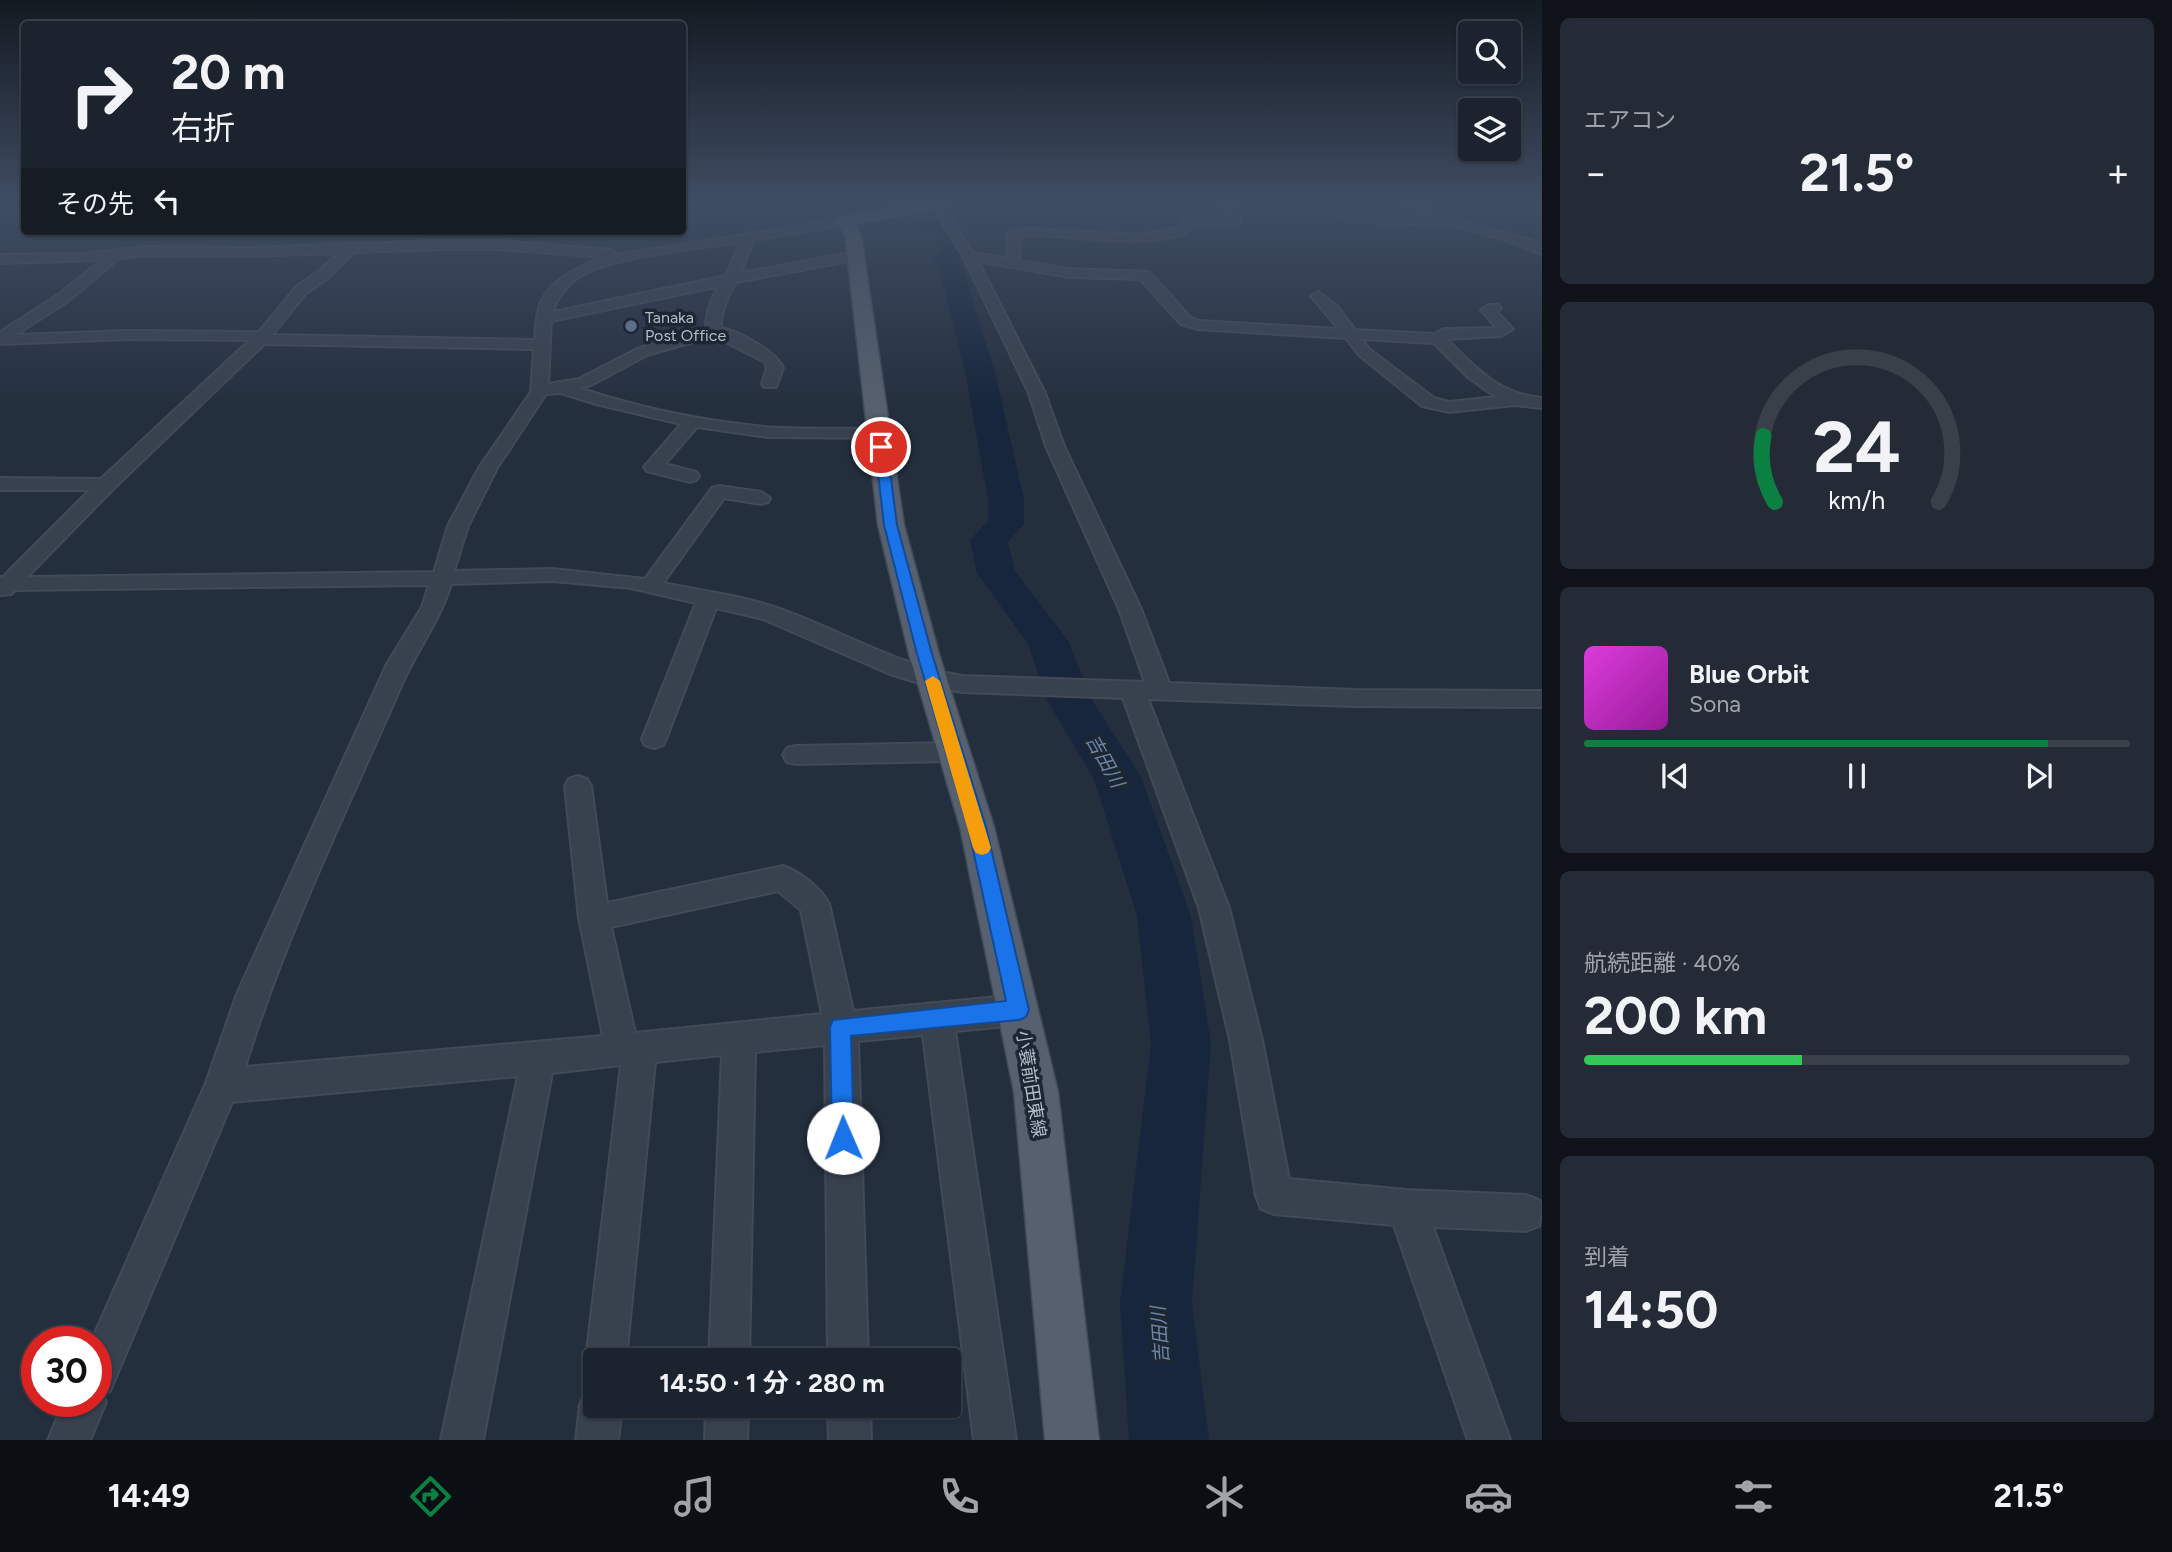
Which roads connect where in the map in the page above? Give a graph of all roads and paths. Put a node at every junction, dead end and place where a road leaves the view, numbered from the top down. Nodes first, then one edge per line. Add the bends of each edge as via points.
1 (96, 271) edge
2 (328, 271) edge
3 (572, 271) edge
4 (578, 271) edge
5 (736, 271) edge
6 (769, 271) edge
7 (858, 271) edge
8 (976, 271) edge
9 (1056, 271) edge
10 (575, 273) junction
11 (732, 279) junction
12 (1318, 296) dead end
13 (1494, 308) dead end
14 (545, 321) junction
15 (714, 331) junction
16 (1350, 334) junction
17 (262, 338) junction
18 (0, 339) edge
19 (1438, 339) junction
20 (770, 384) dead end
21 (551, 388) junction
22 (1516, 400) junction
23 (1542, 403) edge
24 (692, 422) junction
25 (879, 434) junction
26 (690, 476) dead end
27 (0, 484) edge
28 (106, 485) junction
29 (761, 498) dead end
30 (442, 578) junction
31 (650, 586) junction
32 (3, 587) edge
33 (709, 598) junction
34 (932, 679) junction
35 (1138, 689) junction
36 (1542, 699) edge
37 (654, 739) dead end
38 (954, 752) junction
39 (796, 755) dead end
40 (579, 786) dead end
41 (594, 918) junction
42 (1019, 1010) junction
43 (937, 1018) junction
44 (841, 1027) junction
45 (739, 1037) junction
46 (631, 1048) junction
47 (538, 1058) junction
48 (222, 1086) junction
49 (1406, 1208) junction
50 (1526, 1213) dead end
51 (112, 1340) edge
52 (607, 1348) edge
53 (729, 1348) edge
54 (848, 1348) edge
55 (79, 1417) edge
56 (600, 1418) edge
57 (727, 1418) edge
58 (849, 1418) edge
59 (69, 1440) edge
60 (462, 1440) edge
61 (597, 1440) edge
62 (726, 1440) edge
63 (850, 1440) edge
64 (995, 1440) edge
65 (1072, 1440) edge
66 (1489, 1440) edge

1 - 18 street
2 - 17 street via 301,290
3 - 10 street
4 - 10 street
5 - 11 street
6 - 11 street
7 - 25 main road, 小蓑前田東線
8 - 35 street via 1035,391 1055,446 1130,609
9 - 16 street via 1144,275 1186,321 1198,325
10 - 14 street
11 - 14 street
11 - 15 street via 719,296
12 - 16 street
13 - 19 street via 1488,310 1506,329 1502,332 1462,331 1444,333
14 - 17 street
14 - 21 street
15 - 20 street via 772,360 775,368
15 - 21 street via 642,352 584,382
16 - 19 street
16 - 22 street via 1364,352 1428,402 1450,407
17 - 18 street via 128,335
17 - 28 street
19 - 22 street via 1471,371
21 - 24 street
21 - 30 street via 505,442 470,499
22 - 23 street
24 - 25 street via 768,432
24 - 26 street via 653,467
25 - 34 main road, 小蓑前田東線 via 891,525
27 - 28 street
28 - 32 street
29 - 31 street via 719,492
30 - 31 street via 552,575
30 - 32 street
30 - 48 street via 433,607 399,664 248,1004
31 - 33 street
33 - 34 street via 769,613
33 - 37 street
34 - 35 street via 1005,687
34 - 38 main road, 小蓑前田東線
35 - 36 street via 1355,698
35 - 49 street via 1214,908 1246,1040 1274,1196
38 - 39 street
38 - 42 main road, 小蓑前田東線 via 977,827
40 - 41 street
41 - 44 street via 783,878 814,904
41 - 46 street
42 - 43 street
42 - 65 main road, 小蓑前田東線 via 1036,1091
43 - 44 street
43 - 64 street
44 - 45 street
44 - 54 street
45 - 46 street
45 - 53 street
46 - 47 street
46 - 52 street
47 - 48 street
47 - 60 street
48 - 51 street
49 - 50 street
49 - 66 street
55 - 59 street
56 - 61 street
57 - 62 street
58 - 63 street

